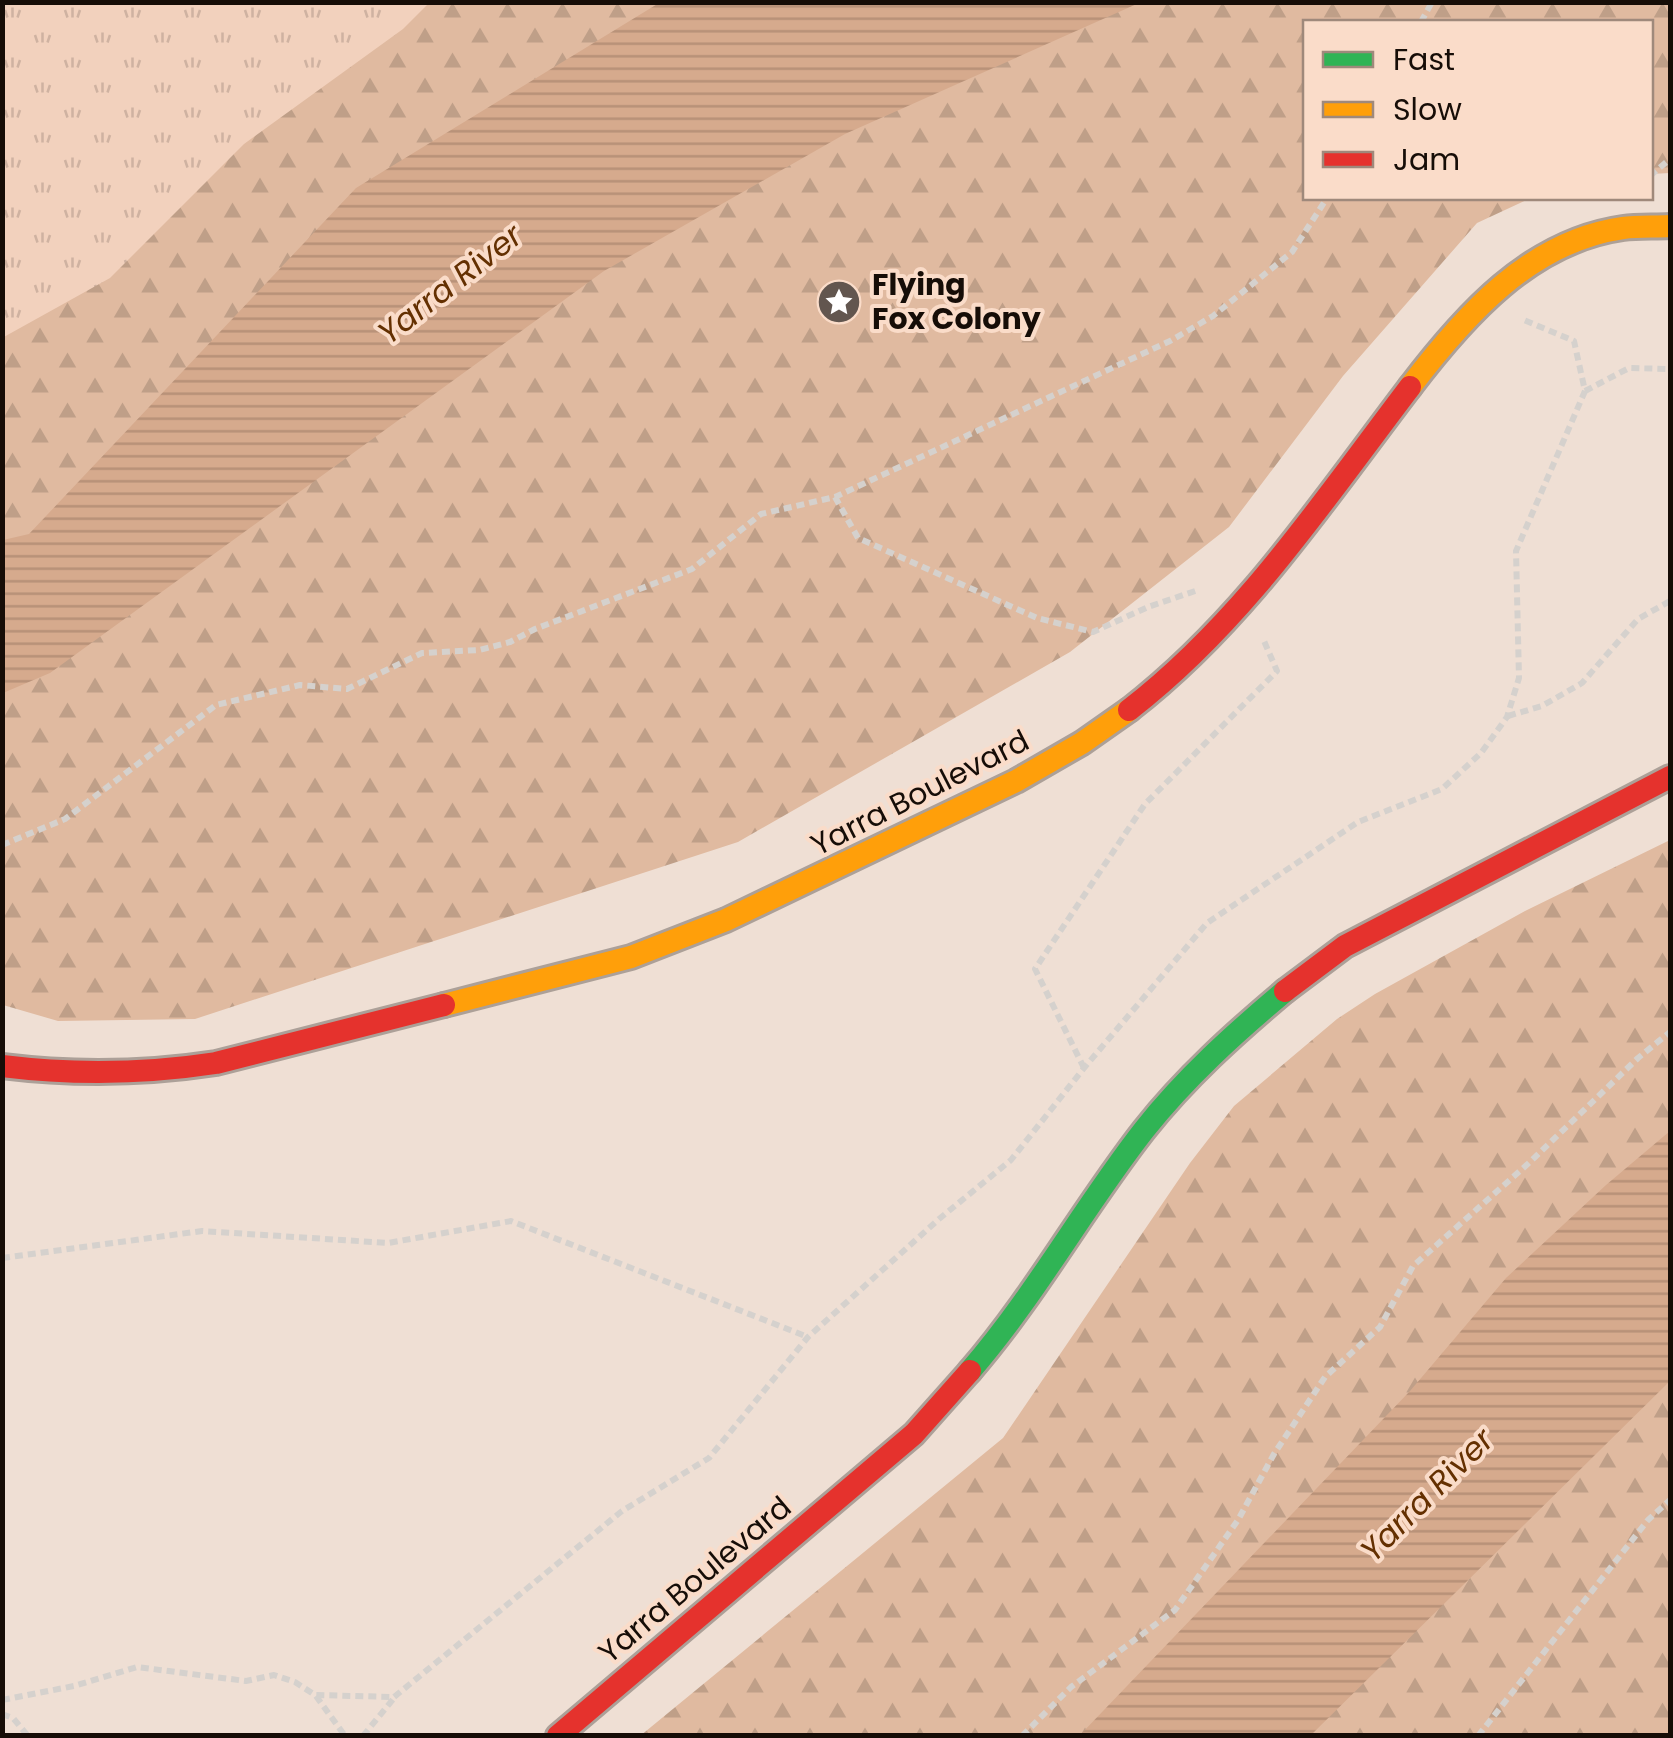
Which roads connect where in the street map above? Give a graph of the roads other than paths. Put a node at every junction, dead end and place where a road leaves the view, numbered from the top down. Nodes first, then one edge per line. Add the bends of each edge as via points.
1 (1670, 226) edge
2 (1670, 777) edge
3 (2, 1066) edge
4 (558, 1736) edge

1 - 3 main road, Yarra Boulevard via 1578,240 1497,287 1434,356 1246,600 1143,699 1089,738 965,808 677,941 612,962 216,1063 105,1076
2 - 4 main road, Yarra Boulevard via 1345,946 1292,984 1232,1036 1145,1129 999,1337 914,1434

